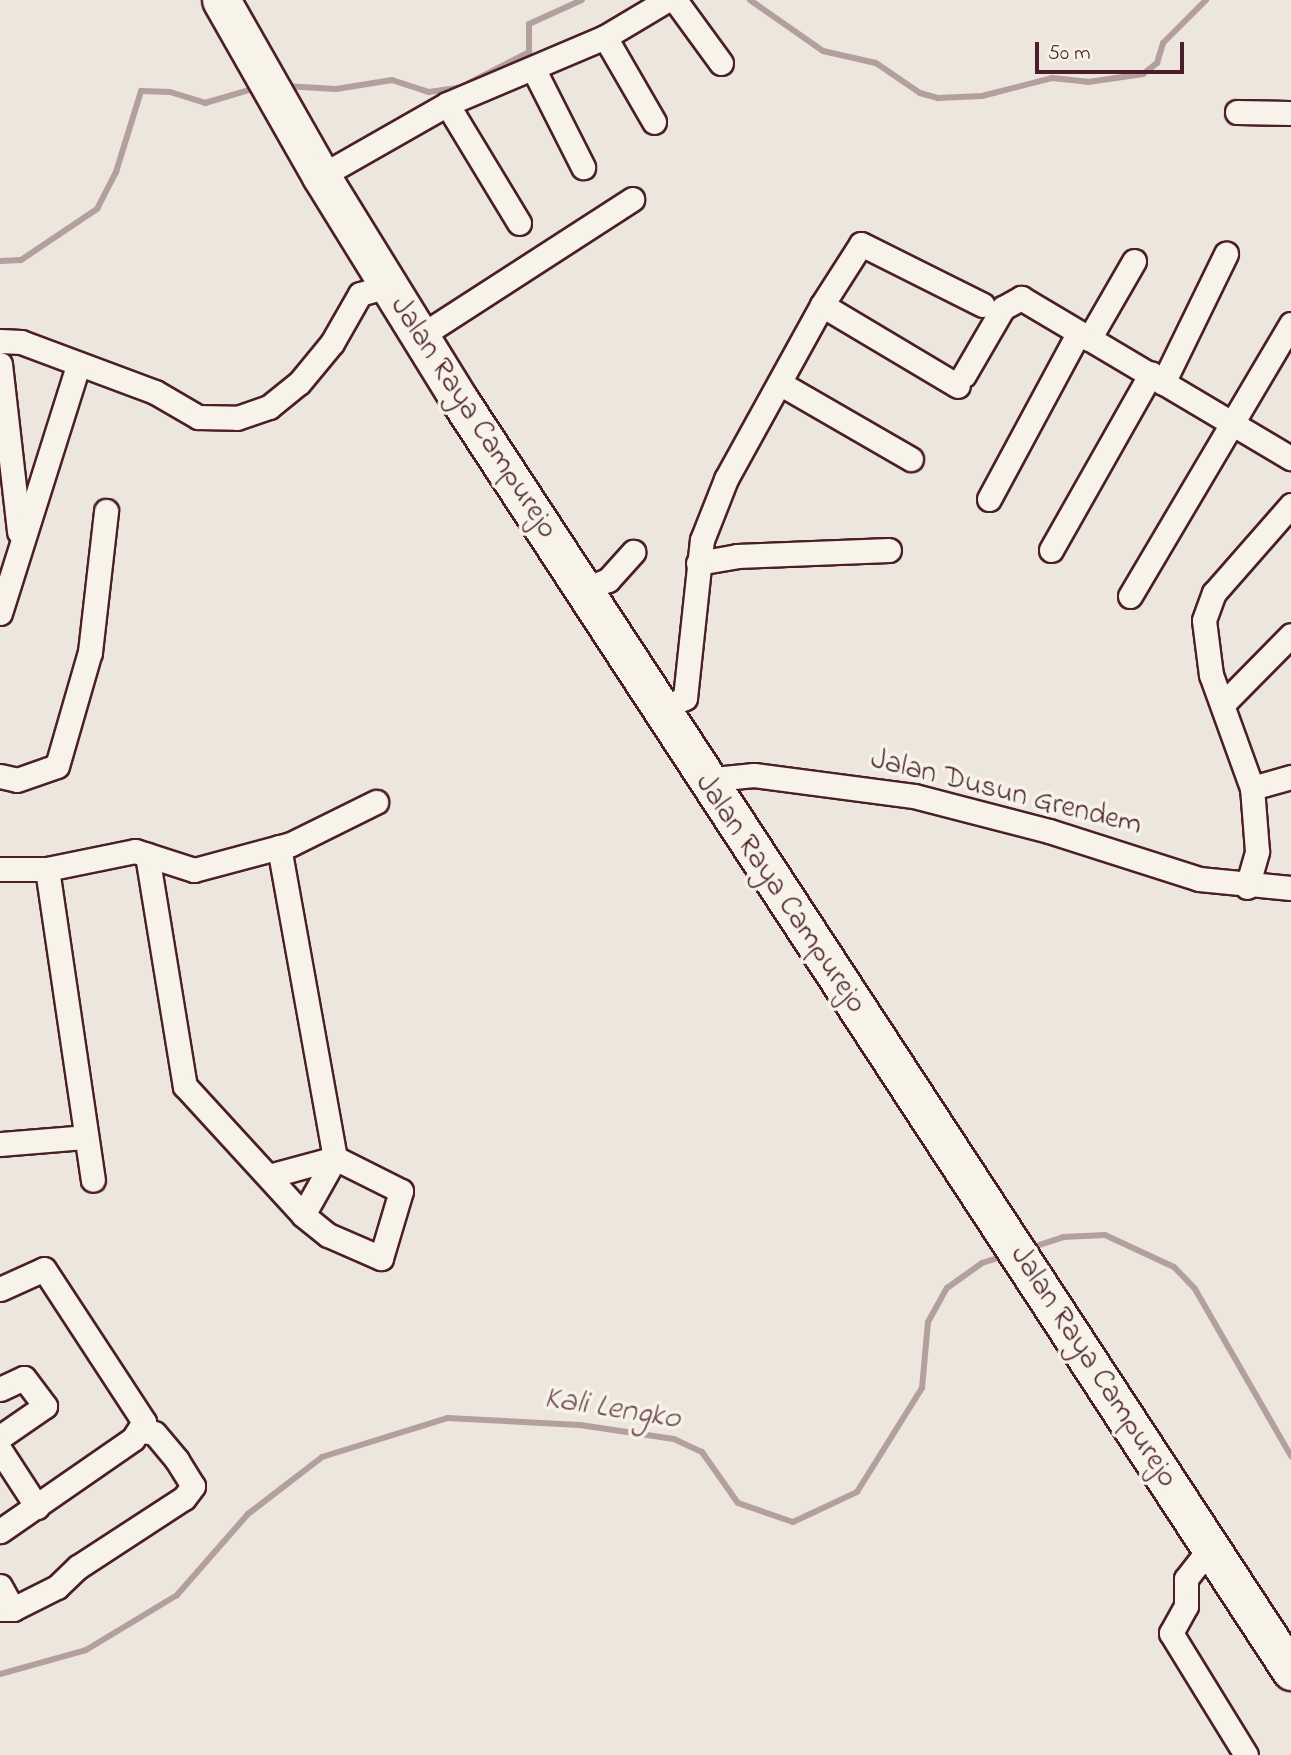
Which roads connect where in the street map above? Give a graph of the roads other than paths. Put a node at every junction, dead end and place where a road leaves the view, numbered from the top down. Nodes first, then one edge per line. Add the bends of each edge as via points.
1 (221, 0) edge
2 (667, 0) edge
3 (675, 0) edge
4 (604, 37) junction
5 (721, 62) dead end
6 (534, 70) junction
7 (447, 104) junction
8 (1237, 112) dead end
9 (1291, 113) edge
10 (654, 122) dead end
11 (583, 167) dead end
12 (321, 176) junction
13 (632, 199) dead end
14 (519, 223) dead end
15 (1226, 254) dead end
16 (1133, 261) dead end
17 (388, 286) junction
18 (983, 305) dead end
19 (822, 306) junction
20 (1291, 324) edge
21 (1084, 336) junction
22 (419, 337) junction
23 (0, 341) edge
24 (0, 363) edge
25 (78, 366) junction
26 (1157, 378) junction
27 (781, 384) junction
28 (1230, 421) junction
29 (1291, 458) edge
30 (911, 459) dead end
31 (989, 499) dead end
32 (1291, 505) edge
33 (106, 511) dead end
34 (20, 539) junction
35 (889, 550) dead end
36 (1051, 550) dead end
37 (633, 552) dead end
38 (698, 563) junction
39 (583, 590) junction
40 (1130, 596) dead end
41 (0, 613) edge
42 (1291, 635) edge
43 (1224, 704) junction
44 (659, 711) junction
45 (0, 776) edge
46 (1291, 777) edge
47 (704, 780) junction
48 (1252, 788) junction
49 (376, 802) dead end
50 (279, 847) junction
51 (147, 855) junction
52 (0, 869) edge
53 (47, 869) junction
54 (1247, 887) junction
55 (1291, 888) edge
56 (85, 1137) junction
57 (0, 1144) edge
58 (0, 1152) edge
59 (335, 1158) junction
60 (0, 1167) edge
61 (269, 1176) junction
62 (93, 1180) dead end
63 (303, 1214) junction
64 (0, 1289) edge
65 (0, 1390) edge
66 (142, 1430) junction
67 (0, 1437) edge
68 (0, 1450) edge
69 (37, 1507) junction
70 (0, 1531) edge
71 (1210, 1548) junction
72 (0, 1586) edge
73 (7, 1609) edge
74 (1291, 1671) edge
75 (1246, 1755) edge

1 - 12 main road, Jalan Raya Campurejo
2 - 4 street
3 - 5 street
4 - 6 street
4 - 10 street
6 - 7 street
6 - 11 street
7 - 12 street
7 - 14 street
8 - 9 street
12 - 17 main road, Jalan Raya Campurejo
13 - 22 street
15 - 26 street
16 - 21 street
17 - 22 main road, Jalan Raya Campurejo
17 - 25 street via 360,294 332,343 299,383 269,407 237,418 198,417 155,392
18 - 19 street via 861,244
19 - 21 street via 961,381 1012,300 1021,298
19 - 27 street
20 - 28 street
21 - 26 street
21 - 31 street
22 - 39 main road, Jalan Raya Campurejo
23 - 25 street via 21,342
24 - 34 street
25 - 34 street
26 - 28 street
26 - 36 street
27 - 30 street
27 - 38 street via 726,479
28 - 29 street
28 - 40 street
32 - 43 street via 1207,606 1204,632 1211,676
33 - 45 street via 90,652 57,766 17,780
34 - 41 street
35 - 38 street via 737,556
37 - 39 street via 608,580
38 - 44 street via 685,698
39 - 44 main road, Jalan Raya Campurejo
42 - 43 street
43 - 48 street
44 - 47 main road, Jalan Raya Campurejo
46 - 48 street
47 - 54 street, Jalan Dusun Grendem via 754,775 914,796 1049,831 1199,879
47 - 71 main road, Jalan Raya Campurejo via 1001,1224
48 - 54 street via 1257,851
49 - 50 street
50 - 51 street via 194,870
50 - 59 street
51 - 53 street via 135,851
51 - 61 street via 184,1086
52 - 53 street
53 - 56 street
54 - 55 street, Jalan Dusun Grendem
56 - 57 street
56 - 62 street
58 - 60 street
59 - 61 street
59 - 63 street
59 - 63 street via 401,1191 381,1258 328,1235
61 - 63 street
64 - 66 street via 44,1269 144,1422
65 - 67 street via 24,1378 45,1406
66 - 69 street
66 - 73 street via 154,1433 165,1444 193,1486 184,1498 78,1567 57,1587
68 - 69 street
69 - 70 street
71 - 74 main road, Jalan Raya Campurejo
71 - 75 street via 1186,1579 1186,1606 1171,1633
72 - 73 street

